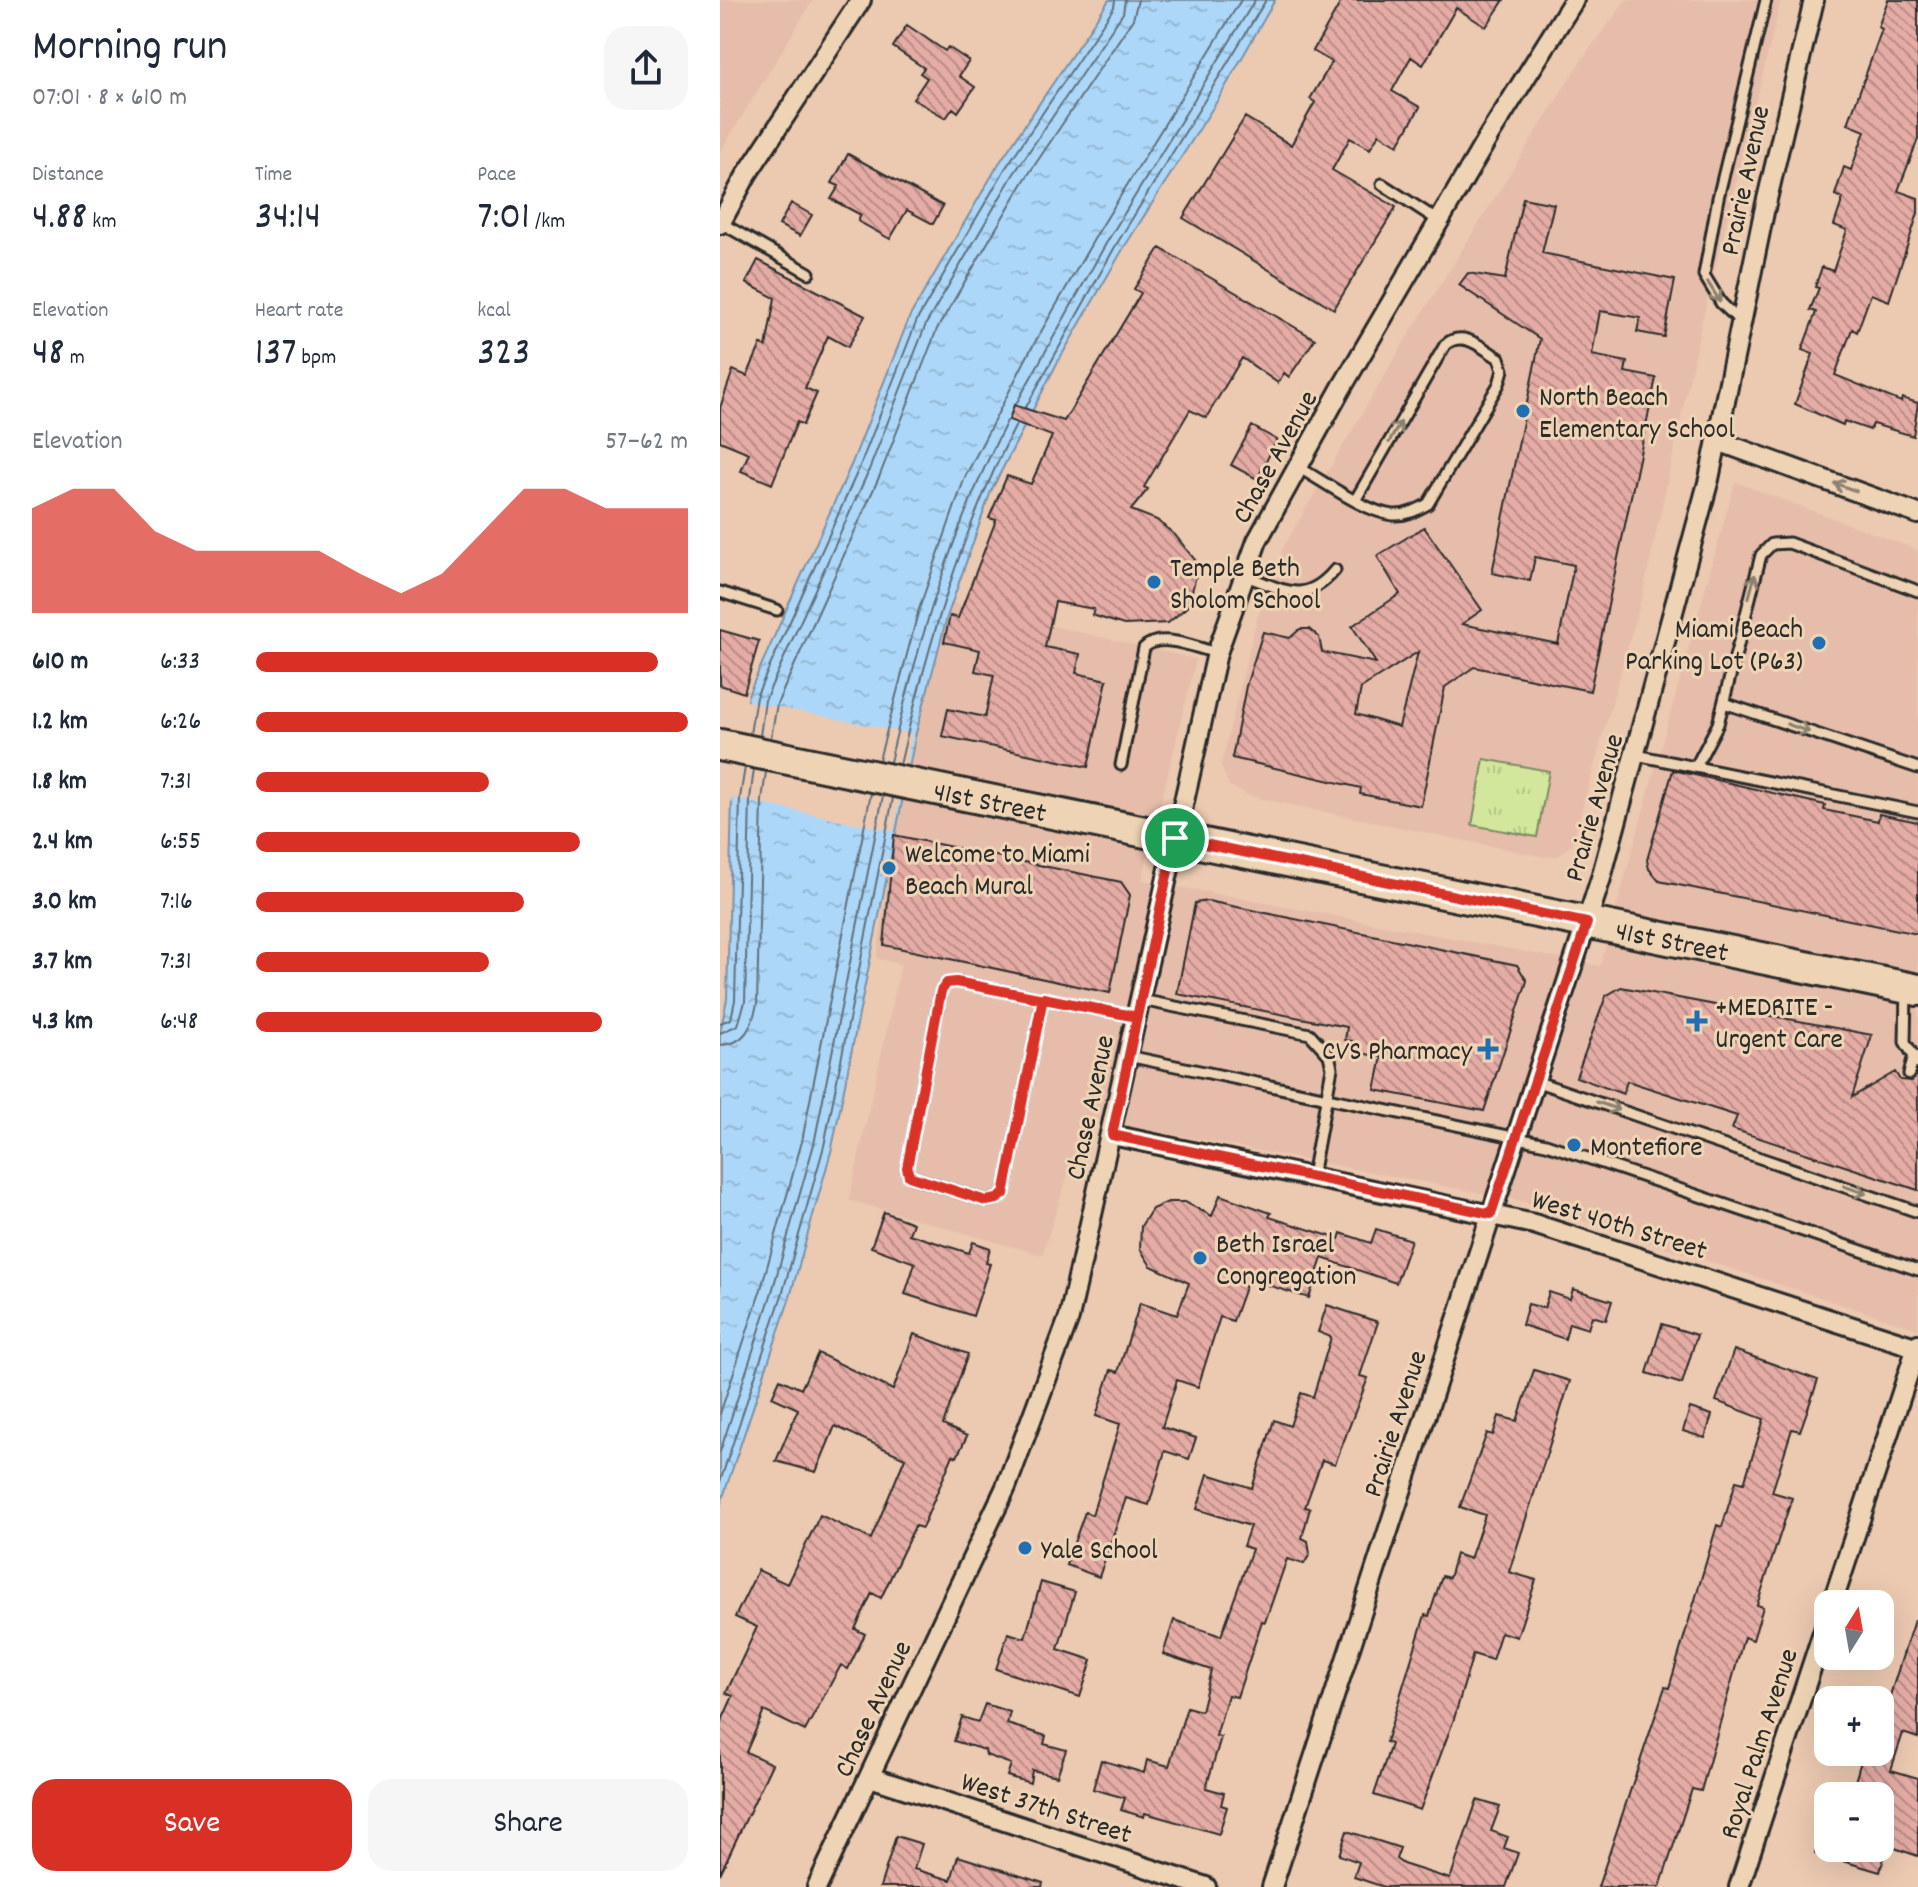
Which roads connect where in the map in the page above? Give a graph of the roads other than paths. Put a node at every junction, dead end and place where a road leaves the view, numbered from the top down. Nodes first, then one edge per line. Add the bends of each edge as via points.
1 (861, 0) edge
2 (1574, 0) edge
3 (1766, 0) edge
4 (1814, 0) edge
5 (1382, 184) dead end
6 (1440, 222) junction
7 (720, 224) edge
8 (809, 273) dead end
9 (1741, 322) junction
10 (1718, 441) junction
11 (1298, 467) junction
12 (1356, 499) junction
13 (1918, 514) edge
14 (1335, 570) dead end
15 (1243, 575) junction
16 (1918, 591) edge
17 (720, 592) edge
18 (777, 610) dead end
19 (1217, 653) junction
20 (1724, 703) junction
21 (728, 746) edge
22 (1636, 755) junction
23 (1121, 765) dead end
24 (1696, 766) junction
25 (1918, 768) edge
26 (1918, 812) edge
27 (1175, 838) junction
28 (1587, 923) junction
29 (1912, 989) edge
30 (1043, 998) junction
31 (1139, 1008) junction
32 (1128, 1056) junction
33 (1916, 1058) edge
34 (1909, 1074) dead end
35 (1535, 1081) junction
36 (1326, 1099) junction
37 (1112, 1135) junction
38 (1515, 1139) junction
39 (1312, 1176) junction
40 (1918, 1212) edge
41 (1491, 1214) junction
42 (1918, 1270) edge
43 (1918, 1347) edge
44 (1837, 1590) edge
45 (1814, 1659) edge
46 (870, 1777) junction
47 (817, 1887) edge
48 (1206, 1887) edge
49 (1272, 1887) edge
50 (1739, 1887) edge

1 - 7 street
2 - 6 street, Chase Avenue
3 -> 9 lane via 1704,275
4 - 9 street, Prairie Avenue
5 - 6 lane
6 - 11 street, Chase Avenue
7 - 8 lane
9 - 10 street, Prairie Avenue
13 -> 10 street
10 - 22 street, Prairie Avenue
11 - 12 lane
11 - 15 street, Chase Avenue
12 -> 12 lane via 1445,345 1463,337 1499,358 1499,384 1428,504 1395,515
14 - 15 lane via 1321,587 1299,595
15 - 19 street, Chase Avenue
20 -> 16 lane via 1761,555 1772,544 1789,543
17 - 18 lane
19 - 23 lane via 1160,640 1144,648
19 - 27 street, Chase Avenue
20 - 24 lane
20 -> 25 lane
21 - 27 main road, 41st Street
22 - 24 lane
22 - 28 street, Prairie Avenue
24 - 26 lane
27 - 28 main road, 41st Street
27 - 31 street, Chase Avenue
28 - 29 main road, 41st Street
28 - 35 street, Prairie Avenue
29 - 33 lane via 1905,1042
30 - 30 lane via 947,983 935,1021 909,1176 986,1201 1004,1194
30 - 31 lane
31 - 32 street, Chase Avenue
31 - 36 lane via 1310,1034 1329,1055
32 - 36 lane
32 - 37 street, Chase Avenue
33 - 34 lane
35 - 38 street, Prairie Avenue
35 -> 40 lane
36 - 38 lane
36 - 39 lane
37 - 39 street, West 40th Street
37 - 46 street, Chase Avenue via 1069,1318 1006,1487
38 - 41 street, Prairie Avenue
38 - 42 lane via 1546,1144
39 - 41 street, West 40th Street
41 - 43 street, West 40th Street
41 - 49 street, Prairie Avenue
43 - 44 street
45 - 50 street, Royal Palm Avenue
46 - 47 street, Chase Avenue
46 - 48 street, West 37th Street

